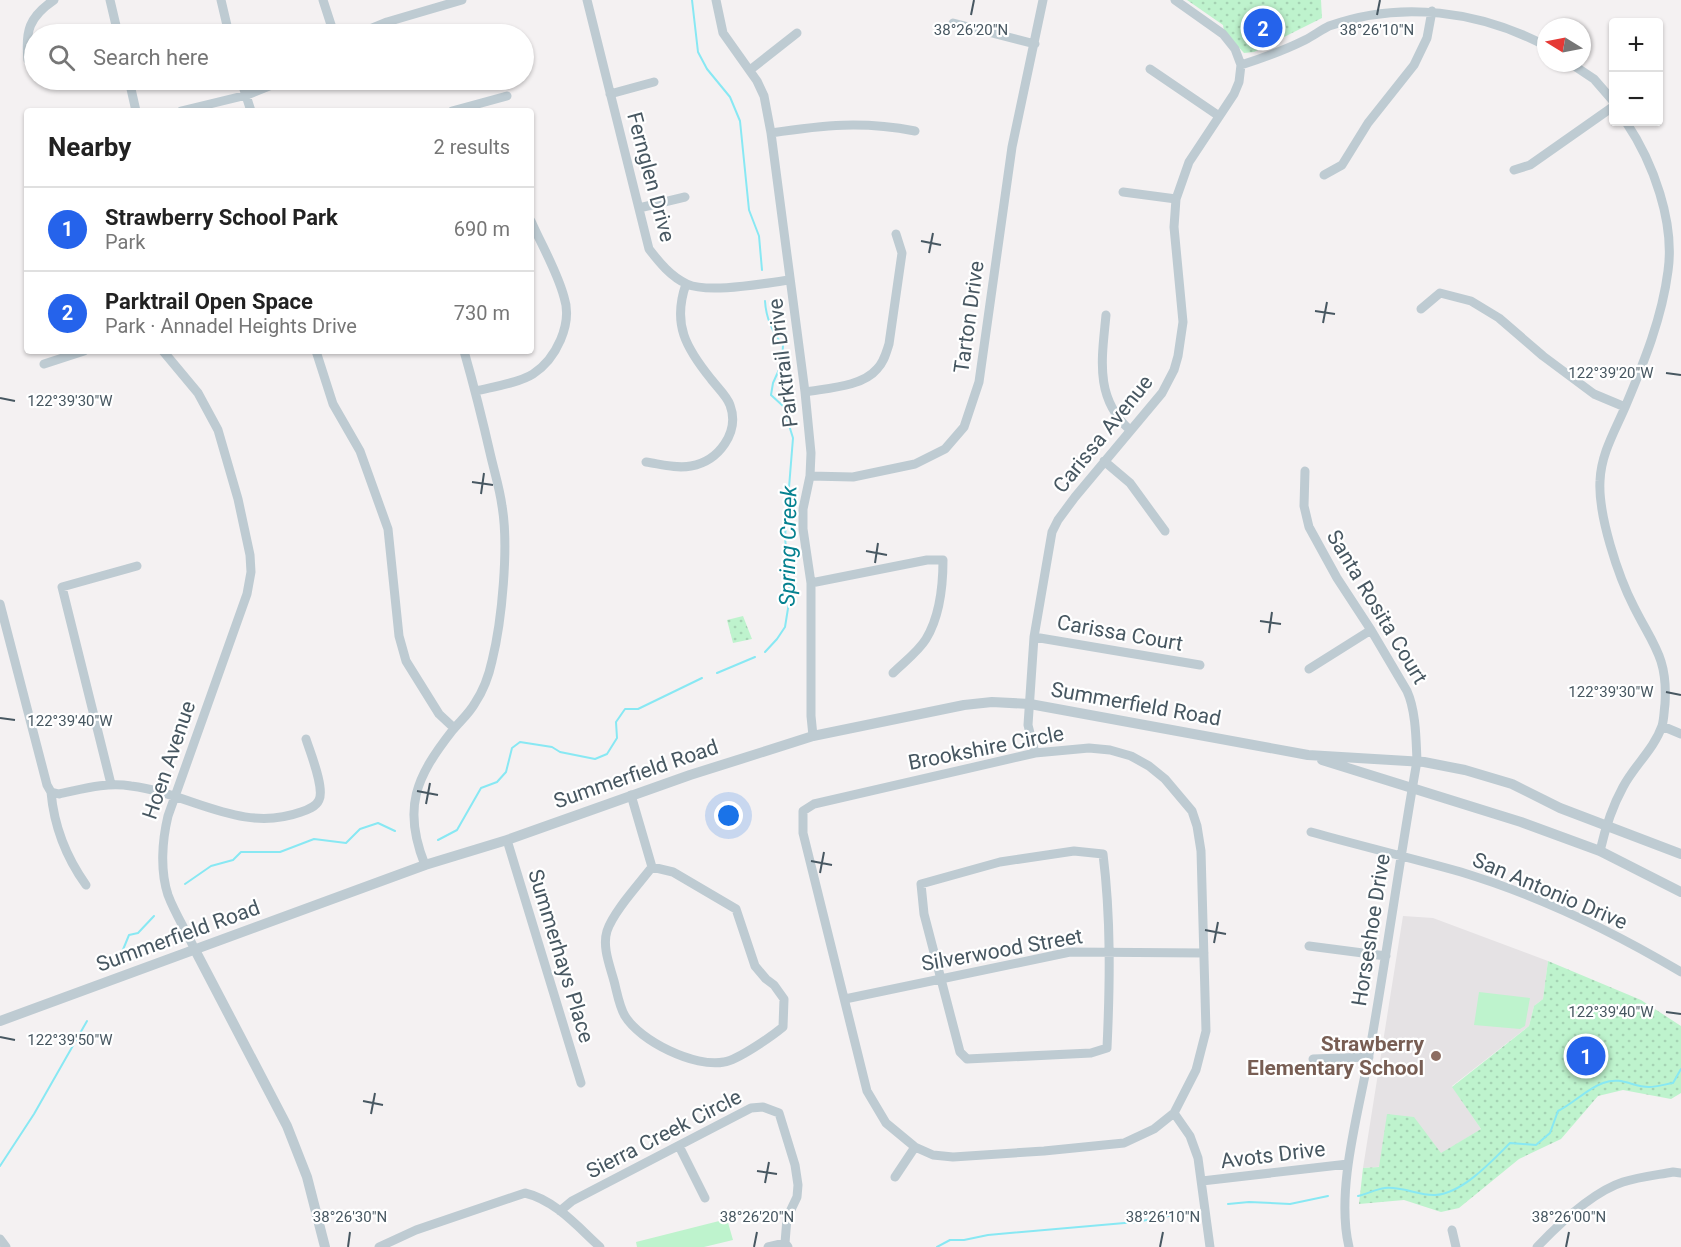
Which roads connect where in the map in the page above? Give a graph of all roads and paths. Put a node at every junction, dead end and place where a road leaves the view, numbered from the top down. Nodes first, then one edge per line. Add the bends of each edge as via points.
1 (54, 0) edge
2 (110, 0) edge
3 (220, 0) edge
4 (323, 0) edge
5 (462, 0) edge
6 (587, 0) edge
7 (716, 0) edge
8 (1043, 0) edge
9 (1175, 0) edge
10 (1432, 11) junction
11 (953, 23) dead end
12 (31, 24) edge
13 (116, 24) edge
14 (226, 24) edge
15 (331, 24) edge
16 (382, 24) edge
17 (797, 33) dead end
18 (1537, 42) edge
19 (1035, 44) junction
20 (1241, 65) junction
21 (1150, 69) dead end
22 (750, 70) junction
23 (1582, 72) edge
24 (654, 82) dead end
25 (131, 90) edge
26 (245, 90) edge
27 (259, 90) edge
28 (610, 94) junction
29 (247, 95) junction
30 (507, 96) dead end
31 (1609, 98) edge
32 (135, 108) edge
33 (193, 108) edge
34 (250, 108) edge
35 (463, 108) edge
36 (1609, 108) edge
37 (1219, 116) junction
38 (1628, 126) edge
39 (915, 131) dead end
40 (771, 133) junction
41 (1514, 170) dead end
42 (1324, 175) dead end
43 (1123, 192) dead end
44 (685, 197) dead end
45 (1176, 199) junction
46 (639, 208) junction
47 (534, 228) edge
48 (896, 234) dead end
49 (1669, 236) junction
50 (1681, 237) edge
51 (790, 280) junction
52 (686, 284) junction
53 (1421, 309) dead end
54 (1106, 315) dead end
55 (75, 354) edge
56 (166, 354) edge
57 (317, 354) edge
58 (465, 354) edge
59 (44, 364) dead end
60 (476, 392) junction
61 (806, 392) junction
62 (1625, 407) junction
63 (1130, 430) junction
64 (1104, 461) junction
65 (646, 462) dead end
66 (1305, 471) dead end
67 (810, 476) junction
68 (1165, 531) dead end
69 (137, 566) dead end
70 (811, 583) junction
71 (0, 604) edge
72 (1371, 630) junction
73 (1034, 637) junction
74 (1200, 665) dead end
75 (1309, 669) dead end
76 (893, 673) dead end
77 (1030, 704) junction
78 (1662, 726) junction
79 (454, 728) junction
80 (1681, 734) edge
81 (813, 736) junction
82 (306, 738) dead end
83 (1035, 753) junction
84 (1308, 755) junction
85 (1417, 761) junction
86 (111, 784) junction
87 (1412, 788) junction
88 (51, 792) junction
89 (631, 795) junction
90 (176, 796) junction
91 (1606, 826) junction
92 (1311, 832) dead end
93 (507, 840) junction
94 (1599, 851) junction
95 (1681, 854) edge
96 (1400, 857) junction
97 (425, 865) junction
98 (652, 867) junction
99 (86, 885) dead end
100 (1681, 892) edge
101 (1309, 946) dead end
102 (195, 950) junction
103 (1109, 951) junction
104 (1204, 952) junction
105 (1386, 956) junction
106 (1681, 972) edge
107 (941, 978) junction
108 (845, 999) junction
109 (0, 1021) edge
110 (1369, 1057) junction
111 (1313, 1059) dead end
112 (581, 1083) dead end
113 (1174, 1113) junction
114 (679, 1146) junction
115 (915, 1147) junction
116 (1348, 1164) junction
117 (1681, 1173) edge
118 (895, 1177) dead end
119 (1202, 1181) junction
120 (705, 1198) dead end
121 (560, 1211) junction
122 (1452, 1230) dead end
123 (0, 1239) edge
124 (787, 1245) edge
125 (6, 1247) edge
126 (325, 1247) edge
127 (378, 1247) edge
128 (600, 1247) edge
129 (768, 1247) edge
130 (1210, 1247) edge
131 (1349, 1247) edge
132 (1456, 1247) edge
133 (1537, 1247) edge

1 - 12 street
2 - 13 street
3 - 14 street
4 - 15 street
5 - 16 street
6 - 28 street, Fernglen Drive
7 - 22 street, Parktrail Drive via 723,33
8 - 19 street, Tarton Drive
9 - 20 street via 1223,34
10 - 18 street via 1481,19
10 - 20 street via 1393,11 1345,21
10 - 42 street via 1427,38 1414,65 1368,123 1342,165
11 - 19 street
17 - 22 street
19 - 67 street, Tarton Drive via 1012,147 979,381 964,427 945,449 915,464 853,477
20 - 37 street, Carissa Avenue via 1234,94
21 - 37 street
22 - 40 street, Parktrail Drive via 764,96
23 - 31 street
24 - 28 street
25 - 32 street
26 - 29 street
27 - 29 street
28 - 46 street, Fernglen Drive
29 - 33 street
29 - 34 street
30 - 35 street
36 - 41 street via 1530,165
37 - 45 street, Carissa Avenue via 1189,162
38 - 49 street via 1660,194
39 - 40 street via 846,123
40 - 51 street, Parktrail Drive
43 - 45 street
44 - 46 street
45 - 63 street, Carissa Avenue via 1174,227 1183,322 1178,356 1162,393
46 - 52 street, Fernglen Drive via 649,249
47 - 60 street via 565,299 566,324 558,347 545,365 531,375
48 - 61 street via 902,253 889,344 878,369 852,383
49 - 50 street
49 - 62 street via 1669,269 1659,318
51 - 52 street via 708,288
51 - 61 street, Parktrail Drive
52 - 65 street via 680,305 685,342 729,402 733,426 719,451 692,466
53 - 62 street via 1440,293 1471,301 1499,318 1594,394
54 - 63 street via 1102,379 1112,410
55 - 59 street
56 - 90 street, Hoen Avenue via 198,393 218,430 250,555 247,594
57 - 79 street via 333,404 360,451 387,529 399,636 406,661 439,714
58 - 60 street
60 - 79 street via 502,507 502,595 484,686 475,705
61 - 67 street, Parktrail Drive
62 - 78 street via 1603,460 1599,482 1617,568 1663,665
63 - 64 street, Carissa Avenue
64 - 68 street via 1130,483
64 - 73 street, Carissa Avenue via 1052,532
66 - 72 street, Santa Rosita Court via 1304,506 1310,527
67 - 70 street, Parktrail Drive via 803,529
69 - 86 street via 62,587
70 - 76 street via 944,560 932,628 925,641
70 - 81 street, Parktrail Drive
71 - 88 street
72 - 75 street
72 - 85 street, Santa Rosita Court via 1411,700
73 - 74 street, Carissa Court
73 - 77 street, Carissa Avenue
77 - 81 street, Summerfield Road via 964,705
77 - 83 street, Carissa Avenue via 1028,725
77 - 84 street, Summerfield Road
78 - 80 street
78 - 91 street via 1623,786
79 - 97 street via 429,760 418,782 414,821 416,842
81 - 89 street, Summerfield Road
82 - 90 street via 322,792 319,802 309,809 281,819 256,819 207,809
83 - 104 street, Brookshire Circle via 1110,750 1131,756 1166,779 1192,811 1201,851
83 - 108 street, Brookshire Circle via 814,804 803,812 803,833
84 - 85 street, Summerfield Road
84 - 87 street, Summerfield Road
85 - 87 street, Horseshoe Drive
85 - 91 street, Summerfield Road via 1512,784
86 - 88 street via 59,794
86 - 90 street
87 - 94 street, Summerfield Road
87 - 96 street, Horseshoe Drive
88 - 99 street via 63,845
89 - 93 street, Summerfield Road
89 - 98 street
90 - 102 street, Hoen Avenue via 164,835 165,884
91 - 94 street
91 - 95 street, Summerfield Road
92 - 96 street, San Antonio Drive
93 - 97 street, Summerfield Road
93 - 112 street, Summerhays Place
94 - 100 street, Summerfield Road
96 - 105 street, Horseshoe Drive
96 - 106 street, San Antonio Drive via 1518,892 1592,924
97 - 102 street, Summerfield Road
98 - 98 street via 673,872 736,909 755,966 784,999 783,1027 726,1062 704,1063 678,1056 632,1027 623,1013 606,948 607,932
101 - 105 street
102 - 109 street, Summerfield Road
102 - 126 street, Hoen Avenue via 291,1136 307,1177
103 - 104 street, Silverwood Street
103 - 107 street, Silverwood Street via 1070,952
103 - 107 street via 1107,1048 1091,1053 967,1059 960,1052
103 - 107 street via 1103,854 1074,851 1000,862 921,884 924,914
104 - 113 street, Brookshire Circle via 1206,1031 1196,1070
105 - 110 street, Horseshoe Drive
107 - 108 street, Silverwood Street
108 - 115 street, Brookshire Circle via 867,1091 886,1123
110 - 111 street
110 - 116 street, Horseshoe Drive
113 - 115 street, Brookshire Circle via 1154,1129 1124,1143 953,1156 933,1155
113 - 119 street via 1190,1136
114 - 120 street
114 - 121 street, Sierra Creek Circle via 572,1201
114 - 124 street, Sierra Creek Circle via 751,1108 771,1108 779,1113 798,1185 787,1218
115 - 118 street
116 - 119 street, Avots Drive
116 - 131 street, Horseshoe Drive via 1344,1230
117 - 133 street via 1622,1182 1586,1203
119 - 130 street
121 - 127 street via 539,1196 525,1193
121 - 128 street
122 - 132 street
123 - 125 street
124 - 129 street

